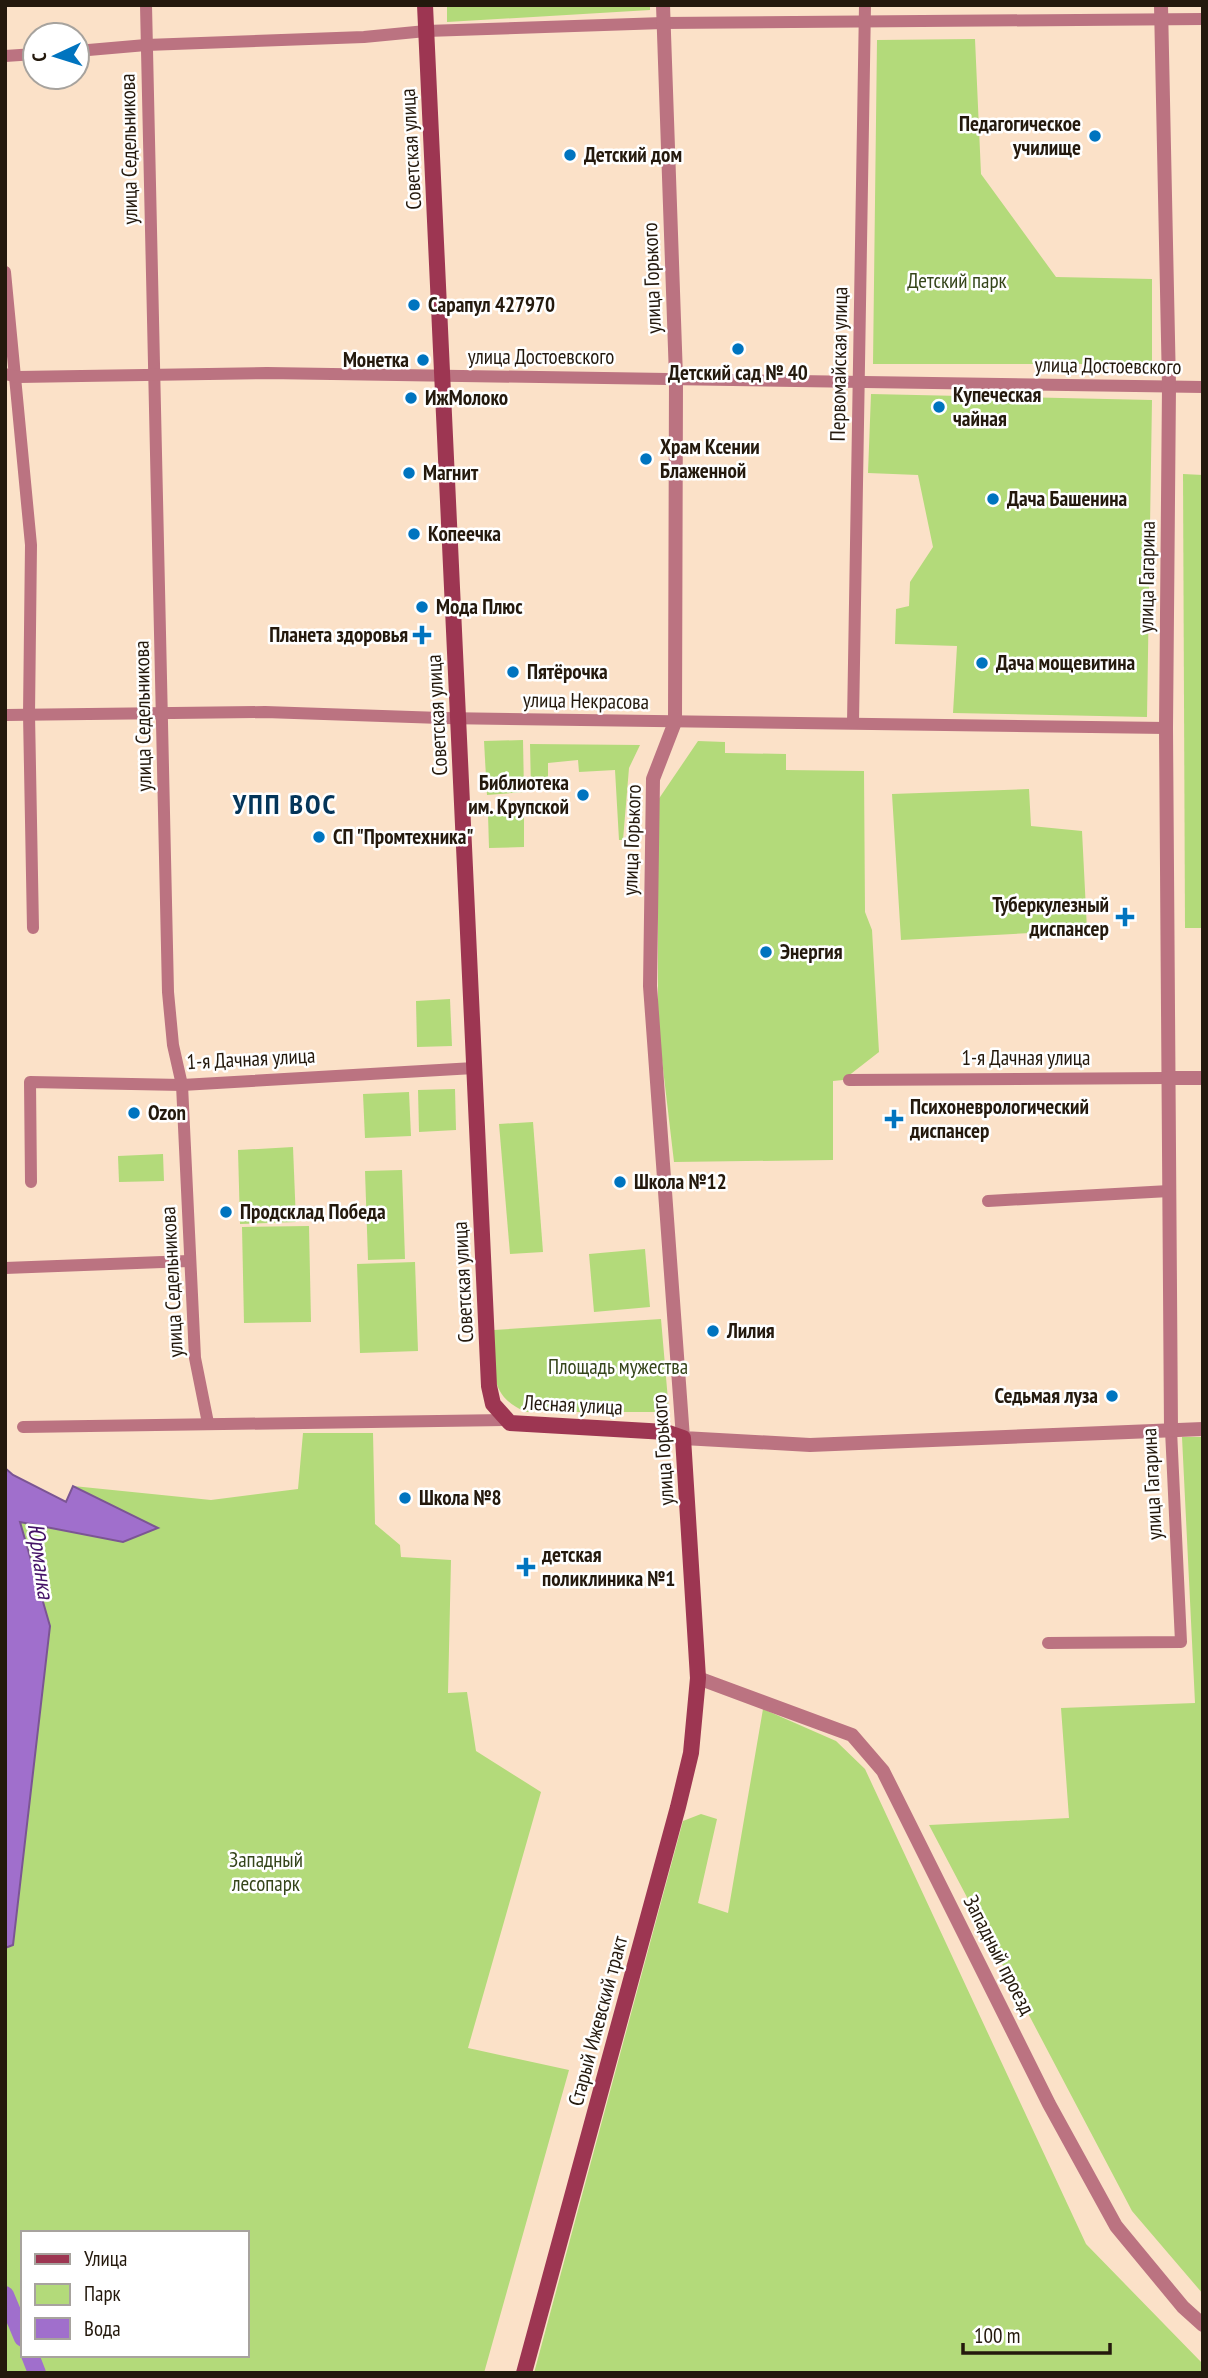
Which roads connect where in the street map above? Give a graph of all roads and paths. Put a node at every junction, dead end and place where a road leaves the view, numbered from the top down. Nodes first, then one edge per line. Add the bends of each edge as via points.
1 (146, 5) edge
2 (425, 5) edge
3 (663, 5) edge
4 (865, 5) edge
5 (1161, 12) edge
6 (1203, 19) edge
7 (865, 22) junction
8 (663, 23) junction
9 (426, 31) junction
10 (146, 45) junction
11 (91, 50) edge
12 (5, 272) edge
13 (153, 373) junction
14 (11, 375) edge
15 (442, 376) junction
16 (676, 377) junction
17 (858, 379) junction
18 (1169, 386) junction
19 (1203, 387) edge
20 (162, 712) junction
21 (29, 714) junction
22 (5, 715) edge
23 (458, 718) junction
24 (675, 722) junction
25 (853, 723) junction
26 (1166, 728) junction
27 (33, 928) dead end
28 (474, 1068) junction
29 (1168, 1078) junction
30 (1203, 1078) edge
31 (849, 1080) dead end
32 (182, 1084) junction
33 (31, 1182) dead end
34 (1169, 1191) junction
35 (988, 1201) dead end
36 (189, 1261) junction
37 (5, 1268) edge
38 (505, 1419) junction
39 (208, 1423) junction
40 (23, 1427) dead end
41 (1171, 1430) junction
42 (1203, 1430) edge
43 (683, 1438) junction
44 (1048, 1643) dead end
45 (698, 1678) junction
46 (1203, 2325) edge
47 (524, 2373) edge

1 - 10 street, улица Седельникова
2 - 9 main road, Советская улица
3 - 8 street, улица Горького
4 - 7 street, Первомайская улица
5 - 6 street
5 - 7 street
5 - 18 street, улица Гагарина
7 - 8 street
7 - 17 street, Первомайская улица
8 - 9 street
8 - 16 street, улица Горького
9 - 10 street
9 - 15 main road, Советская улица
10 - 11 street
10 - 13 street, улица Седельникова
12 - 14 street
13 - 14 street, улица Достоевского
13 - 15 street, улица Достоевского
13 - 20 street, улица Седельникова
14 - 21 street via 31,545
15 - 16 street, улица Достоевского
15 - 23 main road, Советская улица
16 - 17 street, улица Достоевского
16 - 24 street, улица Горького
17 - 18 street, улица Достоевского
17 - 25 street, Первомайская улица
18 - 19 street, улица Достоевского
18 - 26 street, улица Гагарина
20 - 21 street, улица Некрасова
20 - 23 street, улица Некрасова
20 - 32 street, улица Седельникова via 168,992
21 - 22 street, улица Некрасова
21 - 27 street
23 - 24 street, улица Некрасова
23 - 28 main road, Советская улица
24 - 25 street, улица Некрасова
24 - 43 street, улица Горького via 653,779 650,986
25 - 26 street, улица Некрасова
26 - 29 street, улица Гагарина
28 - 32 street, 1-я Дачная улица
28 - 38 main road, Советская улица via 489,1386
29 - 30 street, 1-я Дачная улица
29 - 31 street, 1-я Дачная улица
29 - 34 street, улица Гагарина
32 - 33 street, 1-я Дачная улица via 30,1082
32 - 36 street, улица Седельникова
34 - 35 street
34 - 41 street, улица Гагарина
36 - 37 street
36 - 39 street, улица Седельникова via 195,1358
38 - 39 street, Лесная улица
38 - 43 main road, Лесная улица via 510,1423 666,1432
39 - 40 street, Лесная улица
41 - 42 street, Лесная улица
41 - 43 street, Лесная улица via 810,1445
41 - 44 street, улица Гагарина via 1181,1642
43 - 45 main road, улица Горького
45 - 46 street, Западный проезд via 852,1735 883,1771 1049,2104 1116,2226
45 - 47 main road, Старый Ижевский тракт via 691,1753 678,1807

